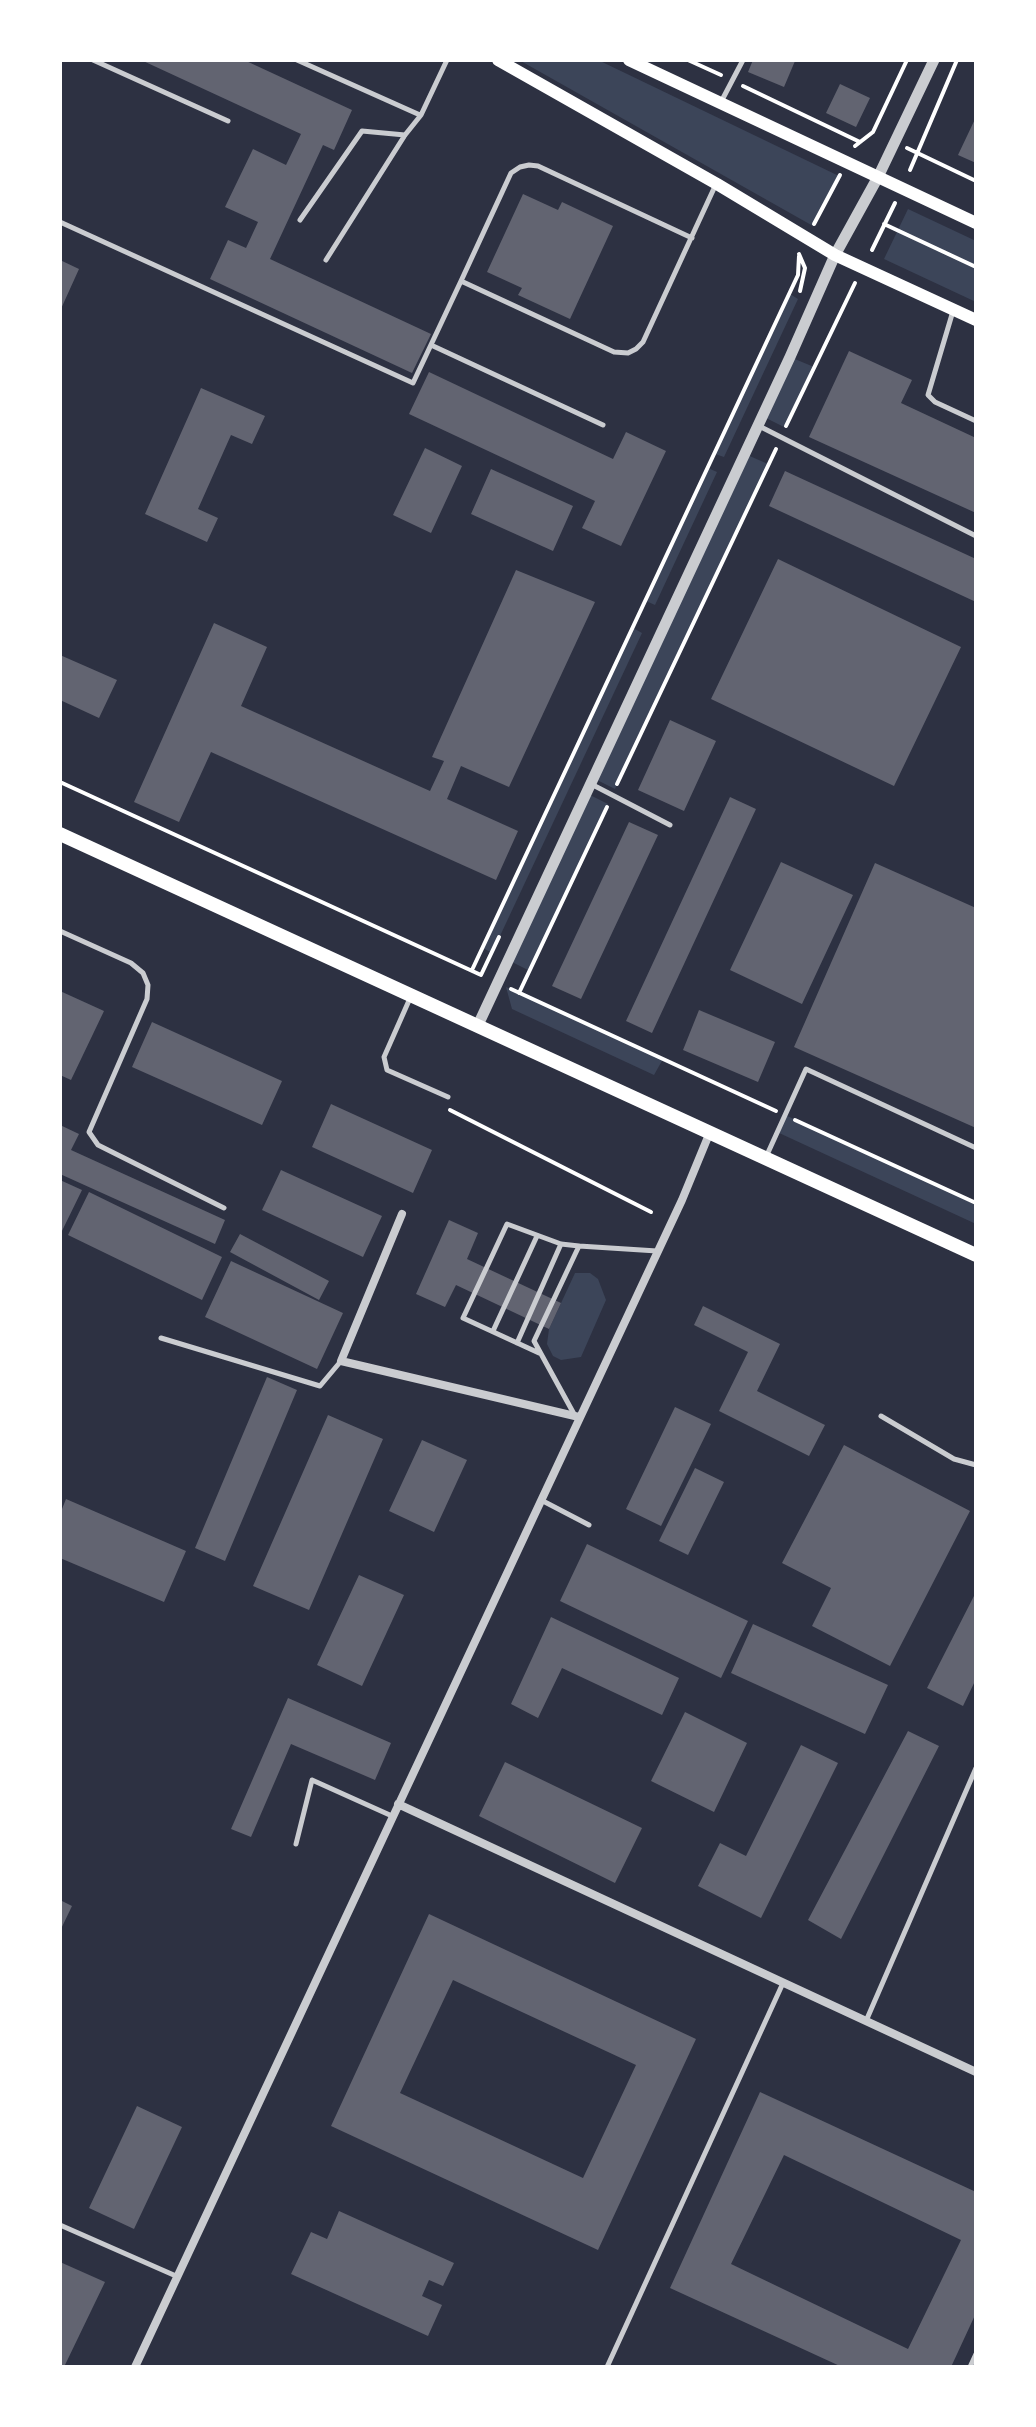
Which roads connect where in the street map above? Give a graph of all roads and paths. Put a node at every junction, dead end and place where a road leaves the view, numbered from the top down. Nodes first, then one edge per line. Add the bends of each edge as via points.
1 (93, 60) edge
2 (297, 60) edge
3 (447, 60) edge
4 (498, 60) edge
5 (629, 60) edge
6 (688, 60) edge
7 (743, 60) edge
8 (907, 60) edge
9 (934, 60) edge
10 (957, 60) edge
11 (732, 81) junction
12 (720, 103) junction
13 (421, 115) junction
14 (228, 121) dead end
15 (873, 132) junction
16 (405, 135) junction
17 (881, 136) dead end
18 (918, 153) junction
19 (910, 170) dead end
20 (839, 176) dead end
21 (878, 177) junction
22 (976, 181) edge
23 (717, 184) junction
24 (895, 203) dead end
25 (300, 220) dead end
26 (60, 222) edge
27 (976, 223) edge
28 (884, 224) junction
29 (813, 226) dead end
30 (692, 238) junction
31 (872, 250) dead end
32 (799, 253) dead end
33 (835, 255) junction
34 (326, 260) dead end
35 (976, 267) edge
36 (461, 281) junction
37 (857, 281) dead end
38 (953, 310) junction
39 (976, 320) edge
40 (431, 345) junction
41 (976, 421) edge
42 (603, 425) dead end
43 (758, 426) junction
44 (782, 436) junction
45 (976, 536) edge
46 (60, 782) edge
47 (591, 784) junction
48 (612, 795) junction
49 (670, 825) dead end
50 (60, 834) edge
51 (60, 931) edge
52 (472, 971) junction
53 (481, 975) dead end
54 (506, 987) dead end
55 (519, 993) junction
56 (412, 995) junction
57 (478, 1025) junction
58 (448, 1097) joint
59 (785, 1115) junction
60 (710, 1132) junction
61 (976, 1148) edge
62 (766, 1158) junction
63 (976, 1203) edge
64 (224, 1208) dead end
65 (651, 1212) dead end
66 (402, 1214) dead end
67 (537, 1236) junction
68 (561, 1244) junction
69 (579, 1246) junction
70 (658, 1251) junction
71 (976, 1255) edge
72 (493, 1331) junction
73 (161, 1338) dead end
74 (517, 1343) junction
75 (541, 1354) junction
76 (341, 1361) junction
77 (576, 1416) junction
78 (881, 1416) dead end
79 (976, 1465) edge
80 (541, 1500) junction
81 (589, 1525) dead end
82 (976, 1768) edge
83 (398, 1804) junction
84 (392, 1816) junction
85 (296, 1844) dead end
86 (783, 1983) junction
87 (866, 2022) junction
88 (976, 2072) edge
89 (60, 2225) edge
90 (176, 2276) junction
91 (976, 2354) edge
92 (135, 2367) edge
93 (607, 2367) edge
94 (970, 2367) edge

1 - 14 lane
2 - 13 lane
3 - 13 lane
4 - 23 main road
5 - 12 main road
6 - 11 path
7 - 11 lane
8 - 15 path
9 - 21 street
10 - 18 path
11 - 12 lane
11 - 15 path via 857,144
12 - 21 main road
13 - 16 lane
15 - 17 path
16 - 25 lane via 362,131
16 - 34 lane
18 - 19 path
18 - 22 path
20 - 29 path
21 - 27 main road
21 - 33 street
23 - 30 lane
23 - 33 main road
24 - 28 path
26 - 40 lane via 413,383
28 - 31 path
28 - 35 path
30 - 36 lane via 643,342 628,353 614,352
30 - 36 lane via 529,165 511,173
32 - 52 path via 798,275
33 - 38 main road
33 - 43 street
36 - 40 lane
37 - 44 path
38 - 39 main road
38 - 41 lane via 928,395
40 - 42 lane
43 - 44 lane
43 - 47 street
44 - 45 lane
44 - 48 path
46 - 52 path
47 - 48 lane
47 - 57 street
48 - 49 lane
48 - 55 path
50 - 56 main road
51 - 64 lane via 131,963 148,985 147,999 89,1132 98,1145
52 - 53 path
54 - 55 path
55 - 59 path
56 - 57 main road
56 - 58 lane via 384,1057 387,1070
57 - 60 main road
58 - 65 path via 449,1110
59 - 61 lane via 806,1069
59 - 62 lane
59 - 63 path
60 - 62 main road
60 - 70 street
62 - 71 main road
66 - 76 street
67 - 68 lane
67 - 72 lane
67 - 72 lane via 507,1224 469,1305 463,1318
68 - 69 lane
68 - 74 lane
69 - 70 lane
69 - 75 lane via 534,1341
70 - 77 street
72 - 74 lane
73 - 76 lane via 320,1386
74 - 75 lane
75 - 77 lane
76 - 77 street
77 - 80 street
78 - 79 lane via 954,1459
80 - 81 lane
80 - 83 street
82 - 87 lane
83 - 84 street
83 - 86 street
84 - 85 lane via 312,1780
84 - 90 street
86 - 87 street
86 - 93 lane
87 - 88 street
89 - 90 lane
90 - 92 street
91 - 94 lane

